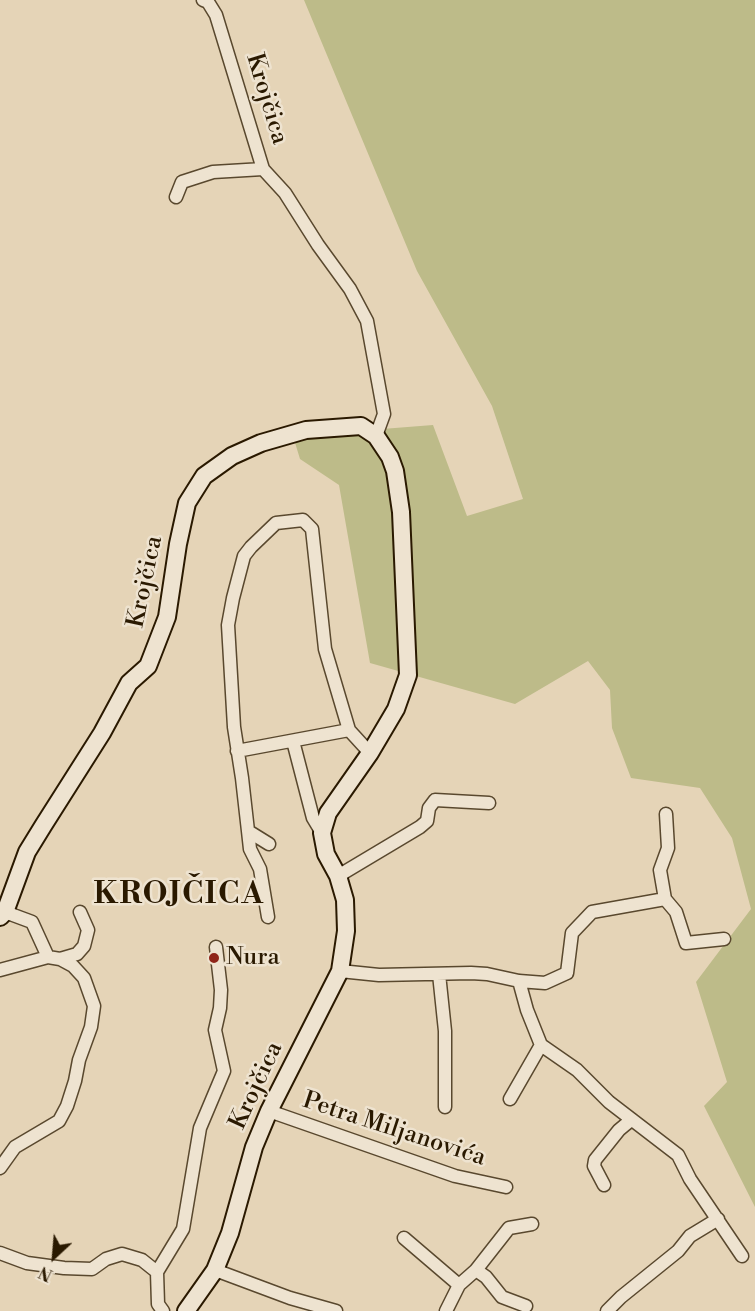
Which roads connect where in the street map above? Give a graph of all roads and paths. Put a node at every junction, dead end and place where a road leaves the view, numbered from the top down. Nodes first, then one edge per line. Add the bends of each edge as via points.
1 (203, 0) edge
2 (263, 169) junction
3 (176, 197) dead end
4 (376, 436) junction
5 (349, 730) junction
6 (293, 741) junction
7 (237, 751) junction
8 (369, 753) junction
9 (489, 803) dead end
10 (666, 814) dead end
11 (248, 831) junction
12 (322, 832) junction
13 (269, 844) dead end
14 (338, 876) junction
15 (665, 899) junction
16 (80, 912) dead end
17 (2, 914) edge
18 (268, 917) dead end
19 (724, 939) dead end
20 (216, 947) dead end
21 (54, 958) junction
22 (0, 970) edge
23 (340, 971) junction
24 (439, 974) junction
25 (519, 981) junction
26 (541, 1045) junction
27 (510, 1099) dead end
28 (445, 1107) dead end
29 (269, 1110) junction
30 (631, 1120) junction
31 (0, 1168) edge
32 (604, 1185) dead end
33 (506, 1187) dead end
34 (718, 1219) junction
35 (532, 1224) dead end
36 (404, 1238) dead end
37 (0, 1253) edge
38 (742, 1256) dead end
39 (215, 1270) junction
40 (476, 1270) junction
41 (157, 1272) junction
42 (459, 1285) junction
43 (526, 1306) dead end
44 (163, 1311) edge
45 (186, 1311) edge
46 (336, 1311) edge
47 (446, 1311) edge
48 (607, 1311) edge

1 - 2 street, Krojčica via 216,15
2 - 3 street via 213,172 182,182
2 - 4 street, Krojčica via 285,193 367,321 384,414
4 - 8 main road via 395,471 401,512 408,675 396,709
4 - 17 main road, Krojčica via 361,426 306,430 232,456 204,476 187,503 167,617 148,666 129,684 32,843
5 - 6 street
5 - 7 street via 325,649 312,529 303,520 276,523 244,556 232,598 228,625
5 - 8 street
6 - 7 street
6 - 12 street via 313,818
7 - 11 street
8 - 12 main road via 328,813
9 - 14 street via 435,800 427,821 412,833
10 - 15 street via 668,848 660,870
11 - 13 street
11 - 18 street via 250,849 260,869
12 - 14 main road, Krojčica via 326,854
14 - 23 main road, Krojčica via 345,900 346,931
15 - 19 street via 676,912 686,943
15 - 25 street via 592,912 572,933 567,973 545,983
16 - 21 street via 88,930 84,946 77,954
17 - 21 street via 32,922
20 - 41 street via 221,990 215,1030 224,1071 200,1128 183,1228
21 - 22 street
21 - 31 street via 73,966 84,978 94,1006 91,1027 67,1107 58,1121 15,1147
23 - 24 street
23 - 29 main road, Krojčica
24 - 25 street via 487,974
24 - 28 street via 445,1031
25 - 26 street
26 - 27 street
26 - 30 street via 577,1071
29 - 33 street, Petra Miljanovića via 456,1176
29 - 39 main road, Krojčica
30 - 32 street via 595,1160
30 - 34 street via 678,1155
34 - 38 street
34 - 48 street via 690,1236 678,1251
35 - 40 street via 509,1228
36 - 42 street
37 - 41 street via 27,1263 92,1269 105,1258 122,1254 142,1260
39 - 45 main road, Krojčica
39 - 46 street
40 - 42 street
40 - 43 street via 502,1297
41 - 44 street via 158,1304
42 - 47 street

